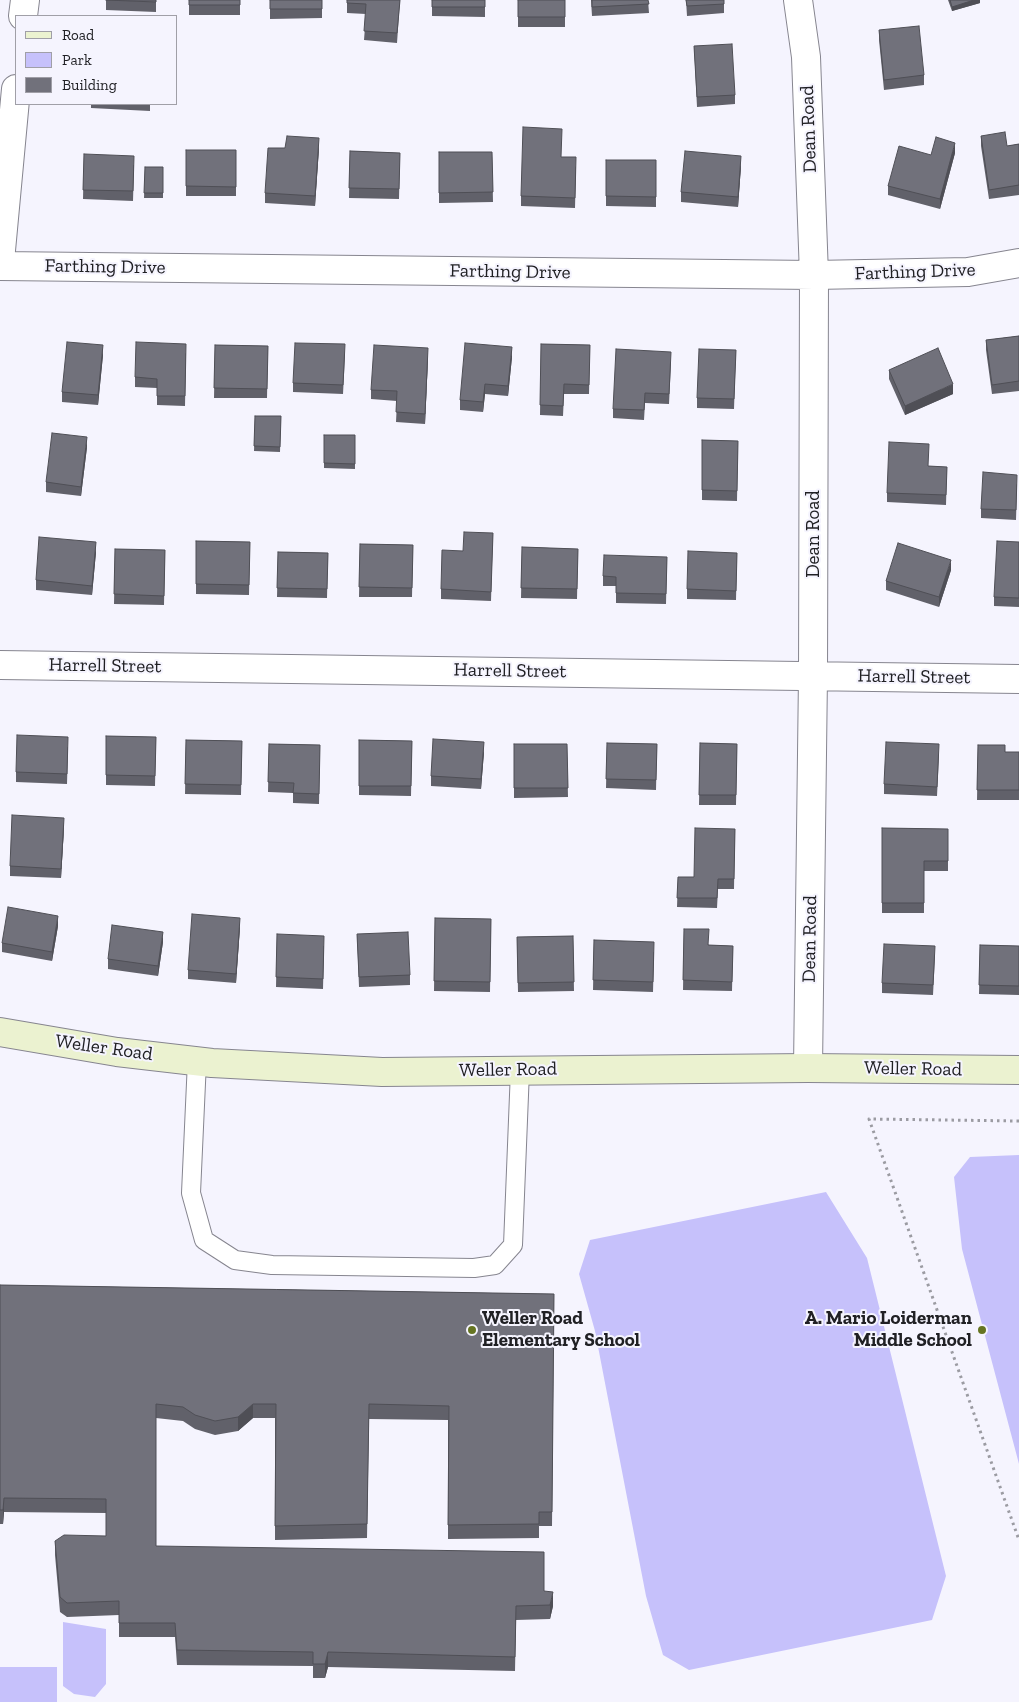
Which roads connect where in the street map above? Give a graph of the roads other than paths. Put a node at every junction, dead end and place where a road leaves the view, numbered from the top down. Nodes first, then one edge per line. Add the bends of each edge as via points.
1 (25, 0) edge
2 (798, 0) edge
3 (23, 15) edge
4 (15, 100) edge
5 (0, 262) edge
6 (1019, 263) edge
7 (0, 266) edge
8 (814, 275) junction
9 (0, 665) edge
10 (813, 675) junction
11 (1019, 679) edge
12 (0, 1032) edge
13 (196, 1061) junction
14 (808, 1068) junction
15 (520, 1070) junction
16 (1019, 1070) edge

1 - 3 street
2 - 8 street, Dean Road via 806,56
4 - 5 street
6 - 8 street, Farthing Drive via 968,272
7 - 8 street, Farthing Drive
8 - 10 street, Dean Road
9 - 10 street, Harrell Street
10 - 11 street, Harrell Street
10 - 14 street, Dean Road
12 - 13 street, Weller Road via 117,1052
13 - 15 street, Weller Road via 382,1072
13 - 15 lane via 191,1193 204,1240 235,1260 272,1265 474,1268 495,1265 512,1245
14 - 15 street, Weller Road
14 - 16 street, Weller Road

